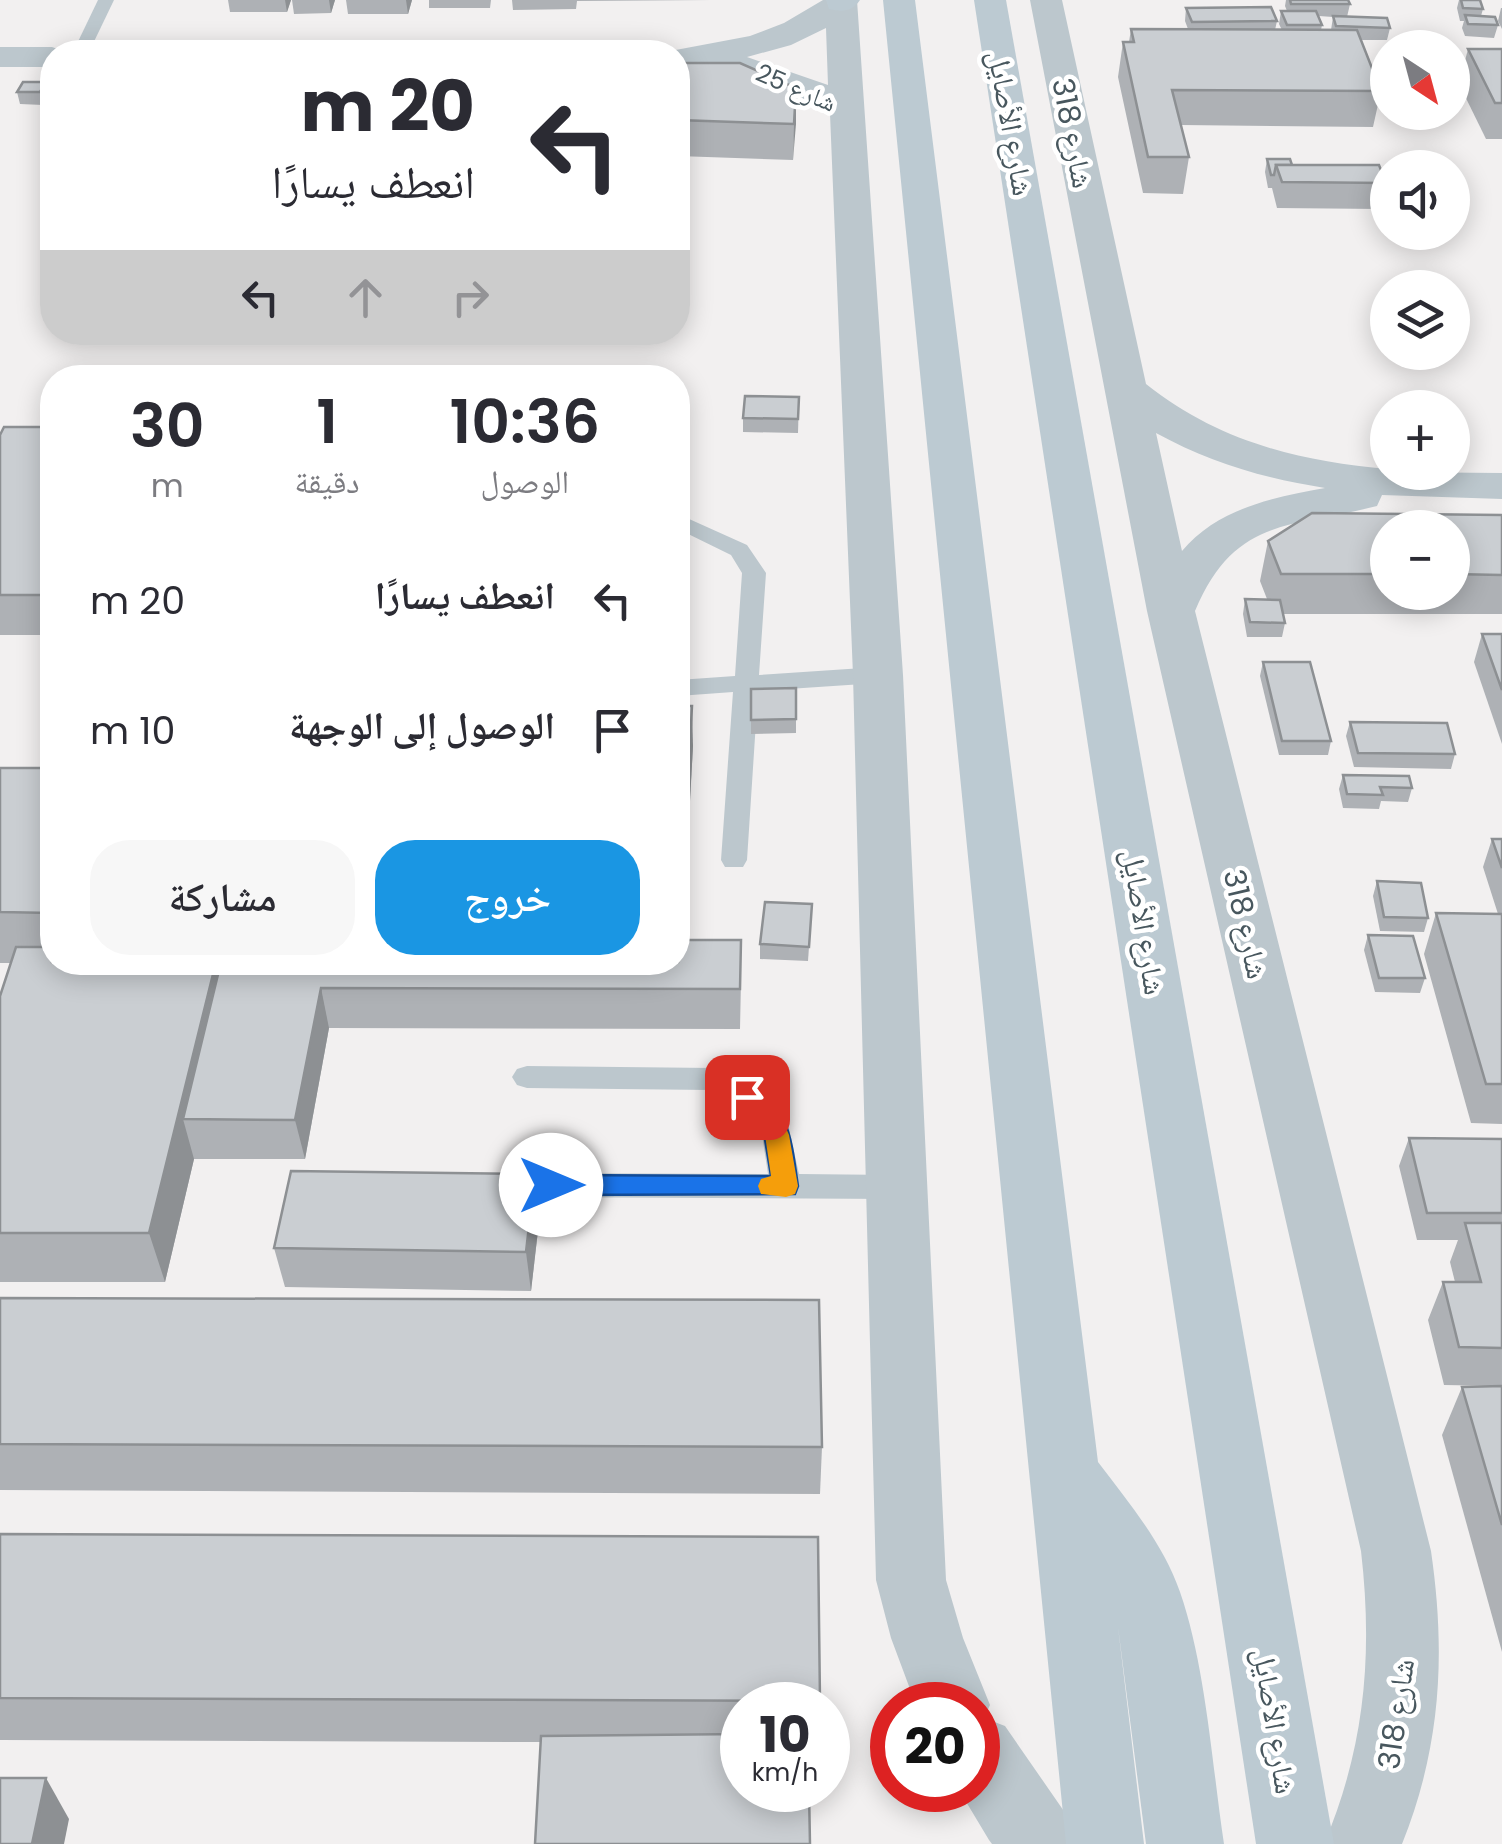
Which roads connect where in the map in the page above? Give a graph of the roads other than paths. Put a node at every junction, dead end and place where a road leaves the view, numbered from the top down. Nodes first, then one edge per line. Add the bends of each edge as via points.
1 (106, 0) edge
2 (899, 0) edge
3 (990, 0) edge
4 (1046, 0) edge
5 (842, 1) edge
6 (87, 40) edge
7 (0, 56) edge
8 (690, 56) edge
9 (40, 57) edge
10 (690, 60) edge
11 (850, 112) junction
12 (1124, 388) junction
13 (1488, 486) edge
14 (690, 527) edge
15 (1171, 611) junction
16 (878, 675) junction
17 (747, 682) junction
18 (690, 687) edge
19 (734, 860) dead end
20 (526, 1077) dead end
21 (512, 1185) edge
22 (786, 1186) junction
23 (894, 1188) junction
24 (1066, 1476) junction
25 (944, 1682) edge
26 (1000, 1787) edge
27 (1041, 1844) edge
28 (1105, 1844) edge
29 (1184, 1844) edge
30 (1295, 1844) edge
31 (1363, 1844) edge

1 - 6 lane
2 - 24 main road
3 - 30 main road, شارع الأصايل
4 - 12 street, شارع 318
5 - 8 street, شارع 25 via 778,38
5 - 11 street
7 - 9 street
10 - 11 street, شارع 25 via 765,72
11 - 16 street
12 - 13 street via 1170,426 1234,455 1312,473
12 - 15 street, شارع 318
13 - 15 street via 1312,502 1269,514 1202,553 1181,580
14 - 17 lane via 739,550 754,573
15 - 31 street, شارع 318 via 1402,1583 1406,1679 1397,1745
16 - 17 lane
16 - 23 street
17 - 18 lane
17 - 19 lane
20 - 22 lane via 712,1079 747,1097 775,1123
21 - 22 lane
22 - 23 lane
23 - 25 street via 911,1580
24 - 28 main road
24 - 29 main road via 1126,1554 1144,1591
26 - 27 street

